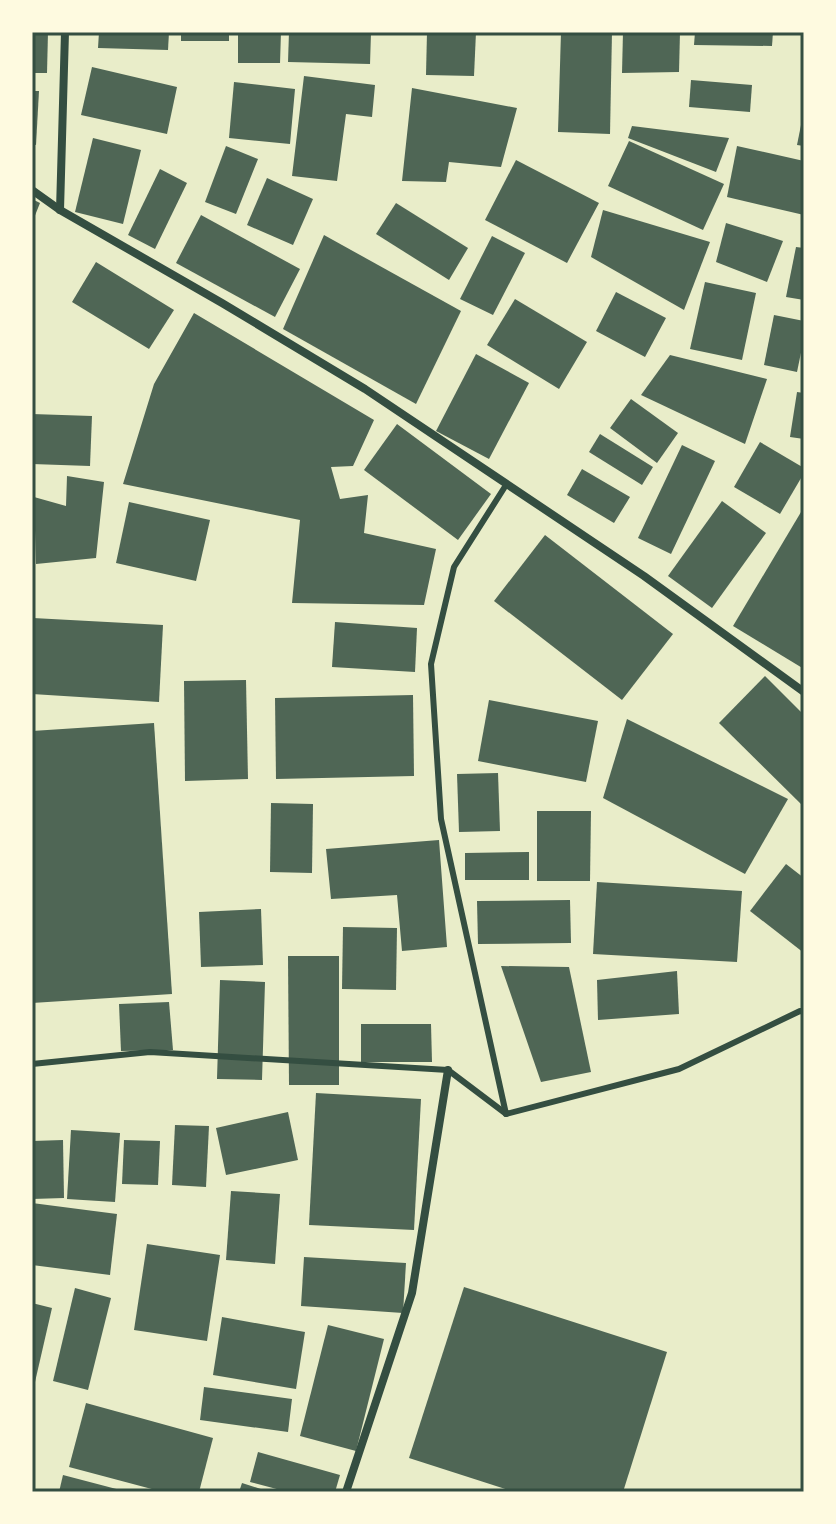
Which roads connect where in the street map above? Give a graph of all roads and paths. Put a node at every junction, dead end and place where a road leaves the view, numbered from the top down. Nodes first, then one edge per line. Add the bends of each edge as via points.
1 (65, 32) edge
2 (32, 190) edge
3 (60, 210) junction
4 (506, 485) junction
5 (804, 692) edge
6 (804, 1012) edge
7 (32, 1064) edge
8 (448, 1070) junction
9 (506, 1114) junction
10 (346, 1492) edge

1 - 3 street
2 - 3 street
3 - 4 street via 365,389
4 - 5 street
4 - 9 lane via 454,567 431,664 441,819
6 - 9 lane via 679,1069
7 - 8 lane via 150,1052
8 - 9 lane
8 - 10 street via 412,1293

